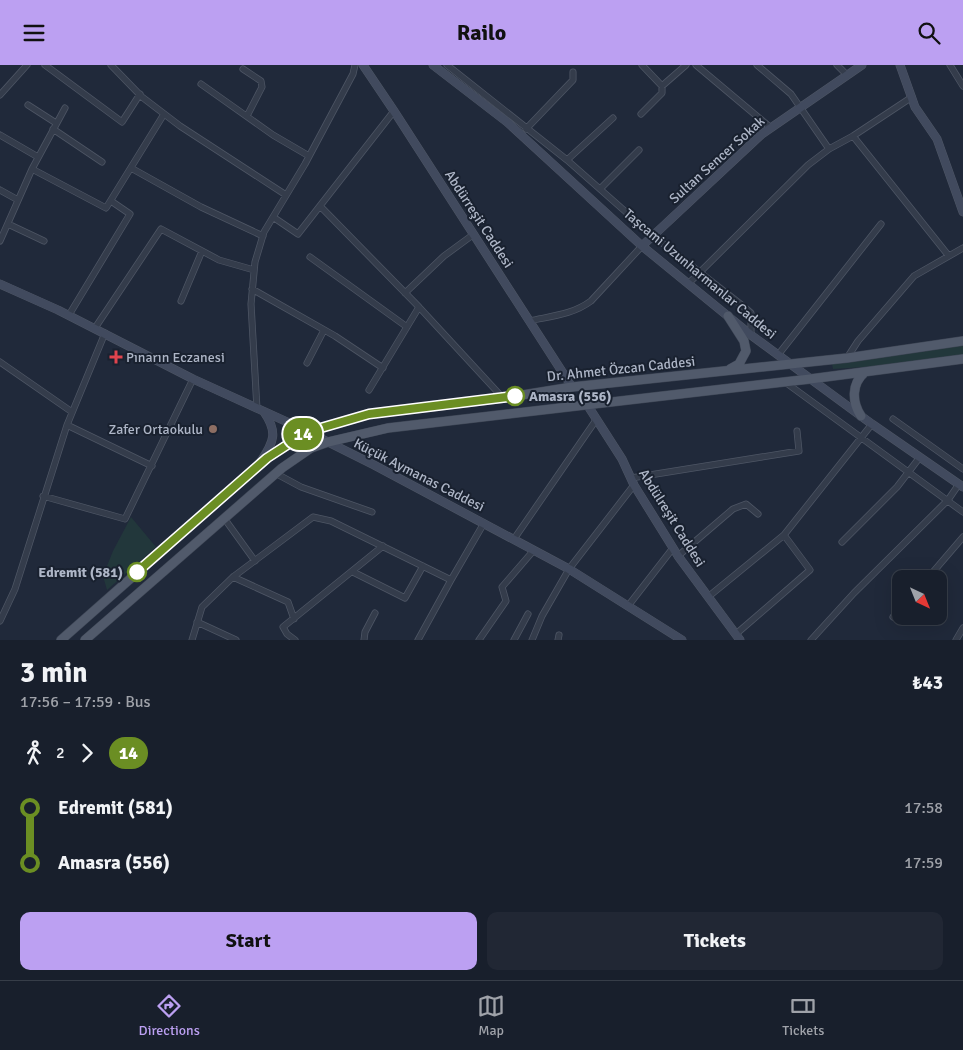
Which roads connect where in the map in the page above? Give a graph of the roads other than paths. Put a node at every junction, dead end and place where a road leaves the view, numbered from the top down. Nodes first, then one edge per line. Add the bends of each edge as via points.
1 (27, 65) edge
2 (45, 65) edge
3 (111, 65) edge
4 (355, 65) edge
5 (363, 65) edge
6 (433, 65) edge
7 (447, 65) edge
8 (642, 65) edge
9 (686, 65) edge
10 (696, 65) edge
11 (757, 65) edge
12 (837, 65) edge
13 (862, 65) edge
14 (900, 65) edge
15 (950, 65) edge
16 (243, 69) dead end
17 (573, 72) dead end
18 (847, 75) junction
19 (201, 84) dead end
20 (662, 86) junction
21 (963, 86) edge
22 (0, 95) edge
23 (140, 95) junction
24 (912, 97) junction
25 (28, 105) dead end
26 (65, 108) dead end
27 (800, 108) junction
28 (394, 111) junction
29 (164, 114) junction
30 (641, 114) dead end
31 (246, 116) junction
32 (613, 118) dead end
33 (55, 126) junction
34 (771, 127) junction
35 (527, 128) junction
36 (521, 134) junction
37 (0, 135) edge
38 (853, 136) junction
39 (829, 149) junction
40 (639, 150) dead end
41 (309, 156) junction
42 (38, 157) junction
43 (566, 160) junction
44 (102, 162) dead end
45 (131, 168) junction
46 (32, 169) junction
47 (0, 189) edge
48 (600, 189) junction
49 (286, 195) junction
50 (18, 200) junction
51 (111, 201) junction
52 (320, 206) junction
53 (963, 210) edge
54 (273, 217) junction
55 (8, 224) junction
56 (881, 224) dead end
57 (474, 234) junction
58 (652, 235) junction
59 (263, 236) junction
60 (0, 241) edge
61 (44, 241) dead end
62 (642, 246) junction
63 (963, 248) edge
64 (202, 251) junction
65 (948, 255) junction
66 (310, 257) dead end
67 (254, 270) junction
68 (699, 273) junction
69 (0, 284) edge
70 (688, 284) junction
71 (252, 289) junction
72 (405, 293) junction
73 (182, 301) dead end
74 (419, 307) junction
75 (69, 315) junction
76 (728, 316) junction
77 (529, 321) junction
78 (407, 327) junction
79 (95, 328) junction
80 (324, 330) junction
81 (105, 333) junction
82 (751, 335) junction
83 (963, 341) edge
84 (778, 355) junction
85 (847, 358) junction
86 (963, 359) edge
87 (0, 362) edge
88 (307, 363) dead end
89 (790, 364) junction
90 (383, 367) junction
91 (726, 371) junction
92 (865, 372) junction
93 (193, 379) junction
94 (810, 379) junction
95 (785, 381) junction
96 (572, 387) junction
97 (369, 390) dead end
98 (503, 398) junction
99 (588, 406) junction
100 (260, 410) junction
101 (72, 412) junction
102 (861, 417) junction
103 (892, 419) dead end
104 (596, 420) junction
105 (872, 424) junction
106 (67, 425) junction
107 (797, 431) dead end
108 (307, 432) junction
109 (862, 437) junction
110 (328, 442) junction
111 (920, 457) junction
112 (259, 464) junction
113 (152, 466) junction
114 (963, 469) edge
115 (910, 472) junction
116 (275, 473) junction
117 (633, 481) junction
118 (961, 485) edge
119 (44, 496) junction
120 (948, 500) junction
121 (372, 512) dead end
122 (963, 512) edge
123 (758, 514) dead end
124 (224, 518) junction
125 (484, 523) junction
126 (784, 535) junction
127 (963, 537) edge
128 (514, 539) junction
129 (842, 542) dead end
130 (384, 546) junction
131 (673, 548) junction
132 (534, 550) junction
133 (678, 555) junction
134 (255, 561) junction
135 (423, 566) junction
136 (569, 569) junction
137 (935, 570) edge
138 (353, 572) junction
139 (233, 577) junction
140 (451, 580) junction
141 (708, 597) junction
142 (628, 605) junction
143 (375, 613) dead end
144 (528, 614) dead end
145 (294, 619) junction
146 (0, 621) edge
147 (197, 623) junction
148 (963, 628) edge
149 (738, 637) edge
150 (61, 640) edge
151 (86, 640) edge
152 (192, 640) edge
153 (236, 640) edge
154 (295, 640) edge
155 (364, 640) edge
156 (418, 640) edge
157 (478, 640) edge
158 (514, 640) edge
159 (532, 640) edge
160 (682, 640) edge
161 (811, 640) edge
162 (956, 640) edge

1 - 22 street
2 - 23 street via 122,122
3 - 23 street
4 - 41 street
5 - 28 street, Abdürreşit Caddesi
6 - 36 street, Taşcami Uzunharmanlar Caddesi
7 - 35 street
8 - 20 street
9 - 20 street
10 - 34 street
11 - 27 street via 791,94
12 - 18 street
13 - 18 street, Sultan Sencer Sokak
14 - 24 street
15 - 21 street
16 - 31 street via 261,81 262,87
17 - 35 street via 573,80
18 - 27 street, Sultan Sencer Sokak
19 - 31 street
20 - 30 street via 662,93
23 - 29 street
24 - 38 street
24 - 53 street via 915,107 937,139
25 - 33 street
26 - 33 street
27 - 34 street, Sultan Sencer Sokak
27 - 39 street
28 - 52 street
28 - 57 street, Abdürreşit Caddesi
29 - 45 street
29 - 49 street
31 - 41 street
32 - 43 street
33 - 42 street
33 - 44 street
34 - 58 street, Sultan Sencer Sokak
35 - 36 street
35 - 43 street
36 - 62 street, Taşcami Uzunharmanlar Caddesi
37 - 42 street
38 - 39 street
38 - 65 street
39 - 68 street via 808,165
40 - 48 street
41 - 49 street
42 - 46 street
43 - 48 street
45 - 51 street
45 - 59 street via 201,207
46 - 50 street
46 - 51 street via 106,208
47 - 50 street
48 - 58 street
49 - 54 street
50 - 55 street
51 - 75 street via 130,214
52 - 54 street via 298,234
52 - 72 street
54 - 59 street
55 - 60 street
55 - 61 street
56 - 84 street
57 - 72 street via 444,256
57 - 77 street, Abdürreşit Caddesi
58 - 62 street, Sultan Sencer Sokak
58 - 68 street
59 - 67 street
62 - 70 street, Taşcami Uzunharmanlar Caddesi
62 - 77 street via 582,307 572,313
63 - 65 street
64 - 67 street via 219,260
64 - 73 street
64 - 79 street via 161,229
65 - 85 street via 914,276
66 - 78 street
67 - 71 street
68 - 70 street
68 - 82 street via 750,313
69 - 75 street, Küçük Aymanas Caddesi
70 - 76 street, Taşcami Uzunharmanlar Caddesi
71 - 80 street
71 - 100 street
72 - 74 street
74 - 78 street
74 - 98 street
75 - 79 street, Küçük Aymanas Caddesi
76 - 82 street, Taşcami Uzunharmanlar Caddesi
76 - 91 main road via 744,341 746,351 738,364
77 - 96 street, Abdürreşit Caddesi
78 - 90 street
79 - 81 street, Küçük Aymanas Caddesi
80 - 88 street
80 - 90 street
81 - 93 street, Küçük Aymanas Caddesi
81 - 101 street
82 - 84 street, Taşcami Uzunharmanlar Caddesi
83 - 85 main road, Dr. Ahmet Özcan Caddesi
84 - 89 street, Taşcami Uzunharmanlar Caddesi
85 - 89 main road, Dr. Ahmet Özcan Caddesi
86 - 92 main road
87 - 101 street
89 - 91 main road, Dr. Ahmet Özcan Caddesi
89 - 94 street, Taşcami Uzunharmanlar Caddesi
90 - 97 street
91 - 96 main road, Dr. Ahmet Özcan Caddesi
92 - 94 main road
92 - 102 main road via 857,381 854,392
93 - 100 street, Küçük Aymanas Caddesi
93 - 113 street
94 - 95 main road
94 - 102 street, Taşcami Uzunharmanlar Caddesi
95 - 99 main road
95 - 109 street
96 - 98 main road, Dr. Ahmet Özcan Caddesi
98 - 108 main road, Dr. Ahmet Özcan Caddesi via 369,414
99 - 104 street, Abdülreşit Caddesi
99 - 110 main road via 388,428
100 - 108 street, Küçük Aymanas Caddesi
100 - 112 street via 272,427 274,437
101 - 106 street
102 - 105 street, Taşcami Uzunharmanlar Caddesi
103 - 114 street
104 - 117 street, Abdülreşit Caddesi
104 - 128 street
105 - 109 street
105 - 111 street, Taşcami Uzunharmanlar Caddesi
106 - 113 street
106 - 119 street
107 - 117 street via 799,451
108 - 110 street, Küçük Aymanas Caddesi
108 - 112 main road, Dr. Ahmet Özcan Caddesi
109 - 115 street
109 - 126 street
110 - 116 main road via 311,448
110 - 125 street, Küçük Aymanas Caddesi
111 - 115 street
111 - 118 street, Taşcami Uzunharmanlar Caddesi
112 - 150 main road, Dr. Ahmet Özcan Caddesi
113 - 119 street via 125,519
115 - 120 street
115 - 129 street
116 - 121 street via 301,487
116 - 124 main road
117 - 131 street, Abdülreşit Caddesi
117 - 136 street
118 - 120 street
119 - 146 street via 16,589
120 - 122 street
120 - 161 street
123 - 133 street via 746,504 733,509
124 - 134 street
124 - 151 main road
125 - 128 street, Küçük Aymanas Caddesi
125 - 140 street
126 - 141 street
126 - 149 street via 810,570
127 - 137 street
128 - 132 street, Küçük Aymanas Caddesi
130 - 134 street via 331,521 313,517
130 - 135 street
130 - 138 street
131 - 133 street, Abdülreşit Caddesi
131 - 142 street
132 - 136 street, Küçük Aymanas Caddesi
132 - 157 street via 502,587 506,601
133 - 141 street, Abdülreşit Caddesi
134 - 139 street
135 - 138 street via 405,598
135 - 140 street
136 - 142 street, Küçük Aymanas Caddesi
136 - 159 street
138 - 145 street
139 - 145 street via 288,601
139 - 147 street via 202,607
140 - 156 street
141 - 149 street, Abdülreşit Caddesi
142 - 160 street, Küçük Aymanas Caddesi
143 - 155 street
144 - 158 street
145 - 154 street via 283,627
147 - 152 street
147 - 153 street
148 - 162 street

